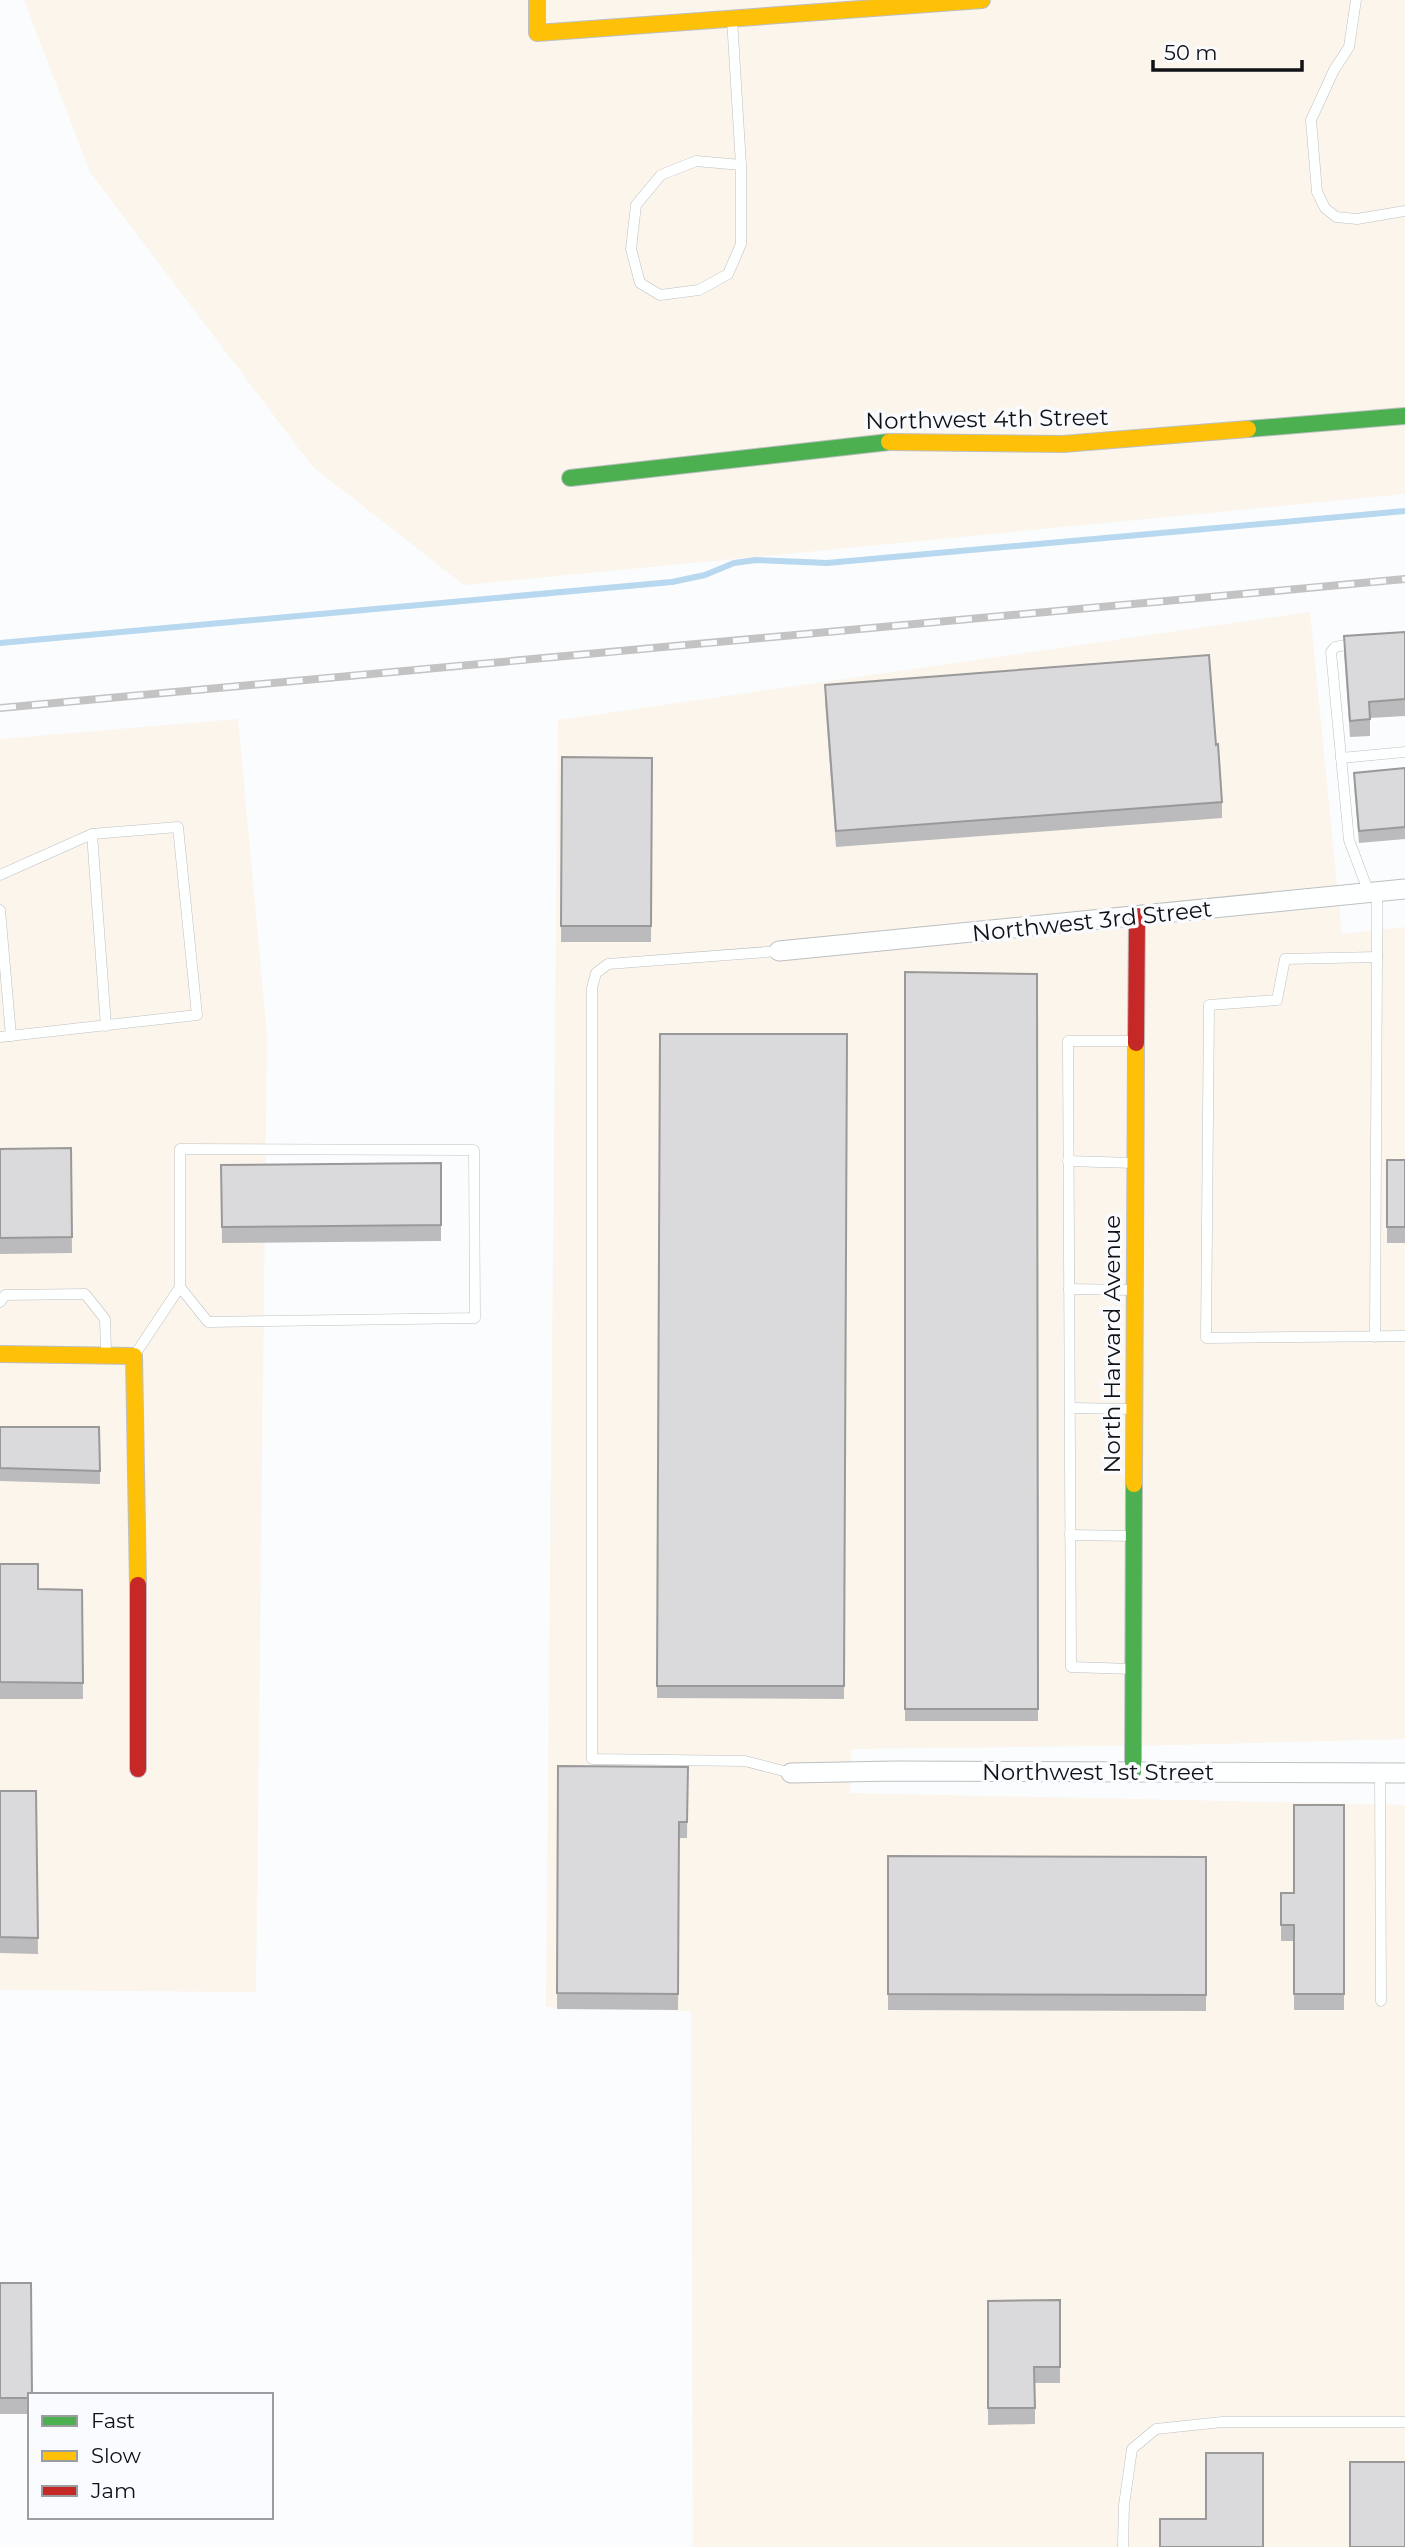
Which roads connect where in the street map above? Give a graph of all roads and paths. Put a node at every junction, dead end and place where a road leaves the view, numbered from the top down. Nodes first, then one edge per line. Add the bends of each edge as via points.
1 (537, 0) edge
2 (982, 0) edge
3 (1356, 0) edge
4 (732, 19) junction
5 (741, 165) junction
6 (1405, 211) edge
7 (1405, 416) edge
8 (570, 478) dead end
9 (1367, 642) edge
10 (1405, 752) edge
11 (1341, 758) junction
12 (92, 834) junction
13 (0, 875) edge
14 (1405, 889) edge
15 (1373, 893) junction
16 (0, 910) edge
17 (1137, 916) junction
18 (779, 951) joint
19 (1377, 957) junction
20 (106, 1026) junction
21 (6, 1036) edge
22 (1136, 1041) junction
23 (1068, 1161) junction
24 (1136, 1163) junction
25 (180, 1287) junction
26 (1069, 1289) junction
27 (1135, 1290) junction
28 (0, 1302) edge
29 (1405, 1336) edge
30 (1375, 1337) junction
31 (0, 1354) edge
32 (106, 1355) junction
33 (134, 1356) junction
34 (1070, 1408) junction
35 (1135, 1409) junction
36 (1070, 1535) junction
37 (1134, 1536) junction
38 (1134, 1669) junction
39 (138, 1769) dead end
40 (1133, 1772) junction
41 (791, 1773) joint
42 (1380, 1773) junction
43 (1405, 1773) edge
44 (1381, 2001) dead end
45 (1405, 2422) edge
46 (1123, 2547) edge

1 - 4 street via 537,33
2 - 4 street
3 - 6 lane via 1349,47 1311,120 1317,192 1336,217 1357,219
4 - 5 lane
5 - 5 lane via 741,244 728,274 699,290 660,295 640,283 631,249 636,205 661,176 696,161
7 - 8 street, Northwest 4th Street via 1063,444 885,442
9 - 11 lane via 1342,644 1331,652
10 - 11 lane
11 - 15 lane via 1349,840
12 - 13 lane
12 - 20 lane
12 - 20 lane via 178,827 197,1015
14 - 15 street, Northwest 3rd Street
15 - 17 street, Northwest 3rd Street
15 - 19 lane
16 - 21 lane
17 - 18 street, Northwest 3rd Street
17 - 22 street, North Harvard Avenue
18 - 41 lane via 608,964 596,973 592,988 592,1759 745,1761
19 - 30 lane
19 - 30 lane via 1285,959 1277,1000 1209,1005 1206,1324 1206,1338
20 - 21 lane
22 - 23 lane via 1068,1041
22 - 24 street, North Harvard Avenue
23 - 24 lane
23 - 26 lane
24 - 27 street, North Harvard Avenue
25 - 25 lane via 180,1149 474,1150 475,1318 208,1322
25 - 33 lane
26 - 27 lane
26 - 34 lane
27 - 35 street, North Harvard Avenue
28 - 32 lane via 5,1295 85,1294 104,1319
29 - 30 lane
31 - 32 street
32 - 33 street
33 - 39 street
34 - 35 lane
34 - 36 lane
35 - 37 street, North Harvard Avenue
36 - 37 lane
36 - 38 lane via 1071,1667
37 - 38 street, North Harvard Avenue
38 - 40 street, North Harvard Avenue
40 - 41 street, Northwest 1st Street
40 - 42 street, Northwest 1st Street
42 - 43 street, Northwest 1st Street
42 - 44 lane
45 - 46 lane via 1222,2422 1156,2429 1132,2449

